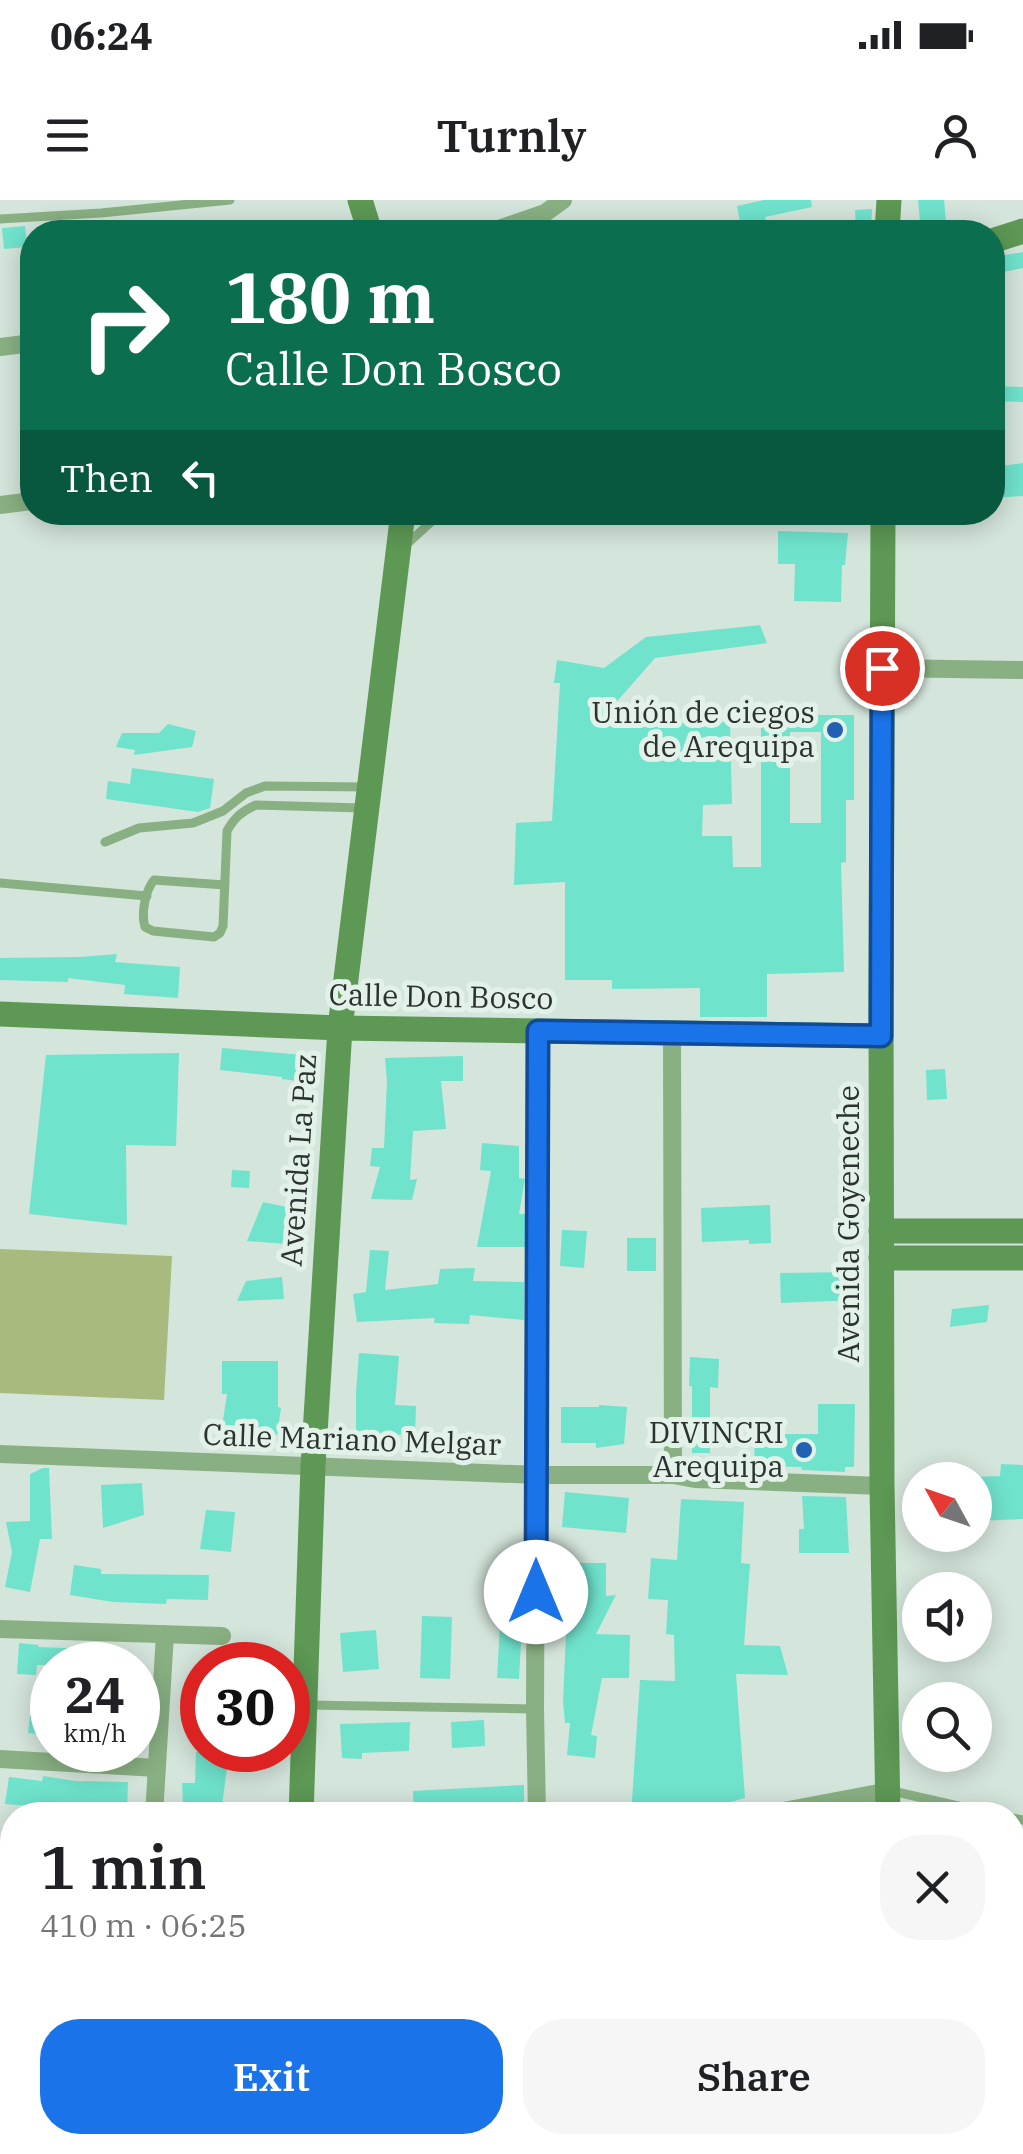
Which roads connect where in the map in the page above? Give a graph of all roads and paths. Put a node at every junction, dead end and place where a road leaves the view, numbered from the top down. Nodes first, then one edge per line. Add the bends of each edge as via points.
1 (230, 200) edge
2 (564, 200) edge
3 (0, 220) edge
4 (524, 220) edge
5 (401, 525) edge
6 (428, 525) edge
7 (883, 525) edge
8 (398, 552) junction
9 (882, 668) junction
10 (1023, 670) edge
11 (368, 798) junction
12 (104, 842) dead end
13 (0, 883) edge
14 (225, 885) junction
15 (147, 896) junction
16 (0, 1014) edge
17 (340, 1028) junction
18 (538, 1031) junction
19 (672, 1032) junction
20 (881, 1036) junction
21 (1023, 1230) edge
22 (881, 1232) junction
23 (882, 1258) junction
24 (1023, 1258) edge
25 (0, 1454) edge
26 (312, 1466) junction
27 (536, 1475) junction
28 (672, 1475) junction
29 (882, 1486) junction
30 (0, 1630) edge
31 (165, 1634) junction
32 (222, 1636) dead end
33 (307, 1642) edge
34 (310, 1705) edge
35 (535, 1708) junction
36 (160, 1718) edge
37 (0, 1760) edge
38 (30, 1762) edge
39 (157, 1772) edge
40 (303, 1772) edge
41 (155, 1802) edge
42 (302, 1802) edge
43 (538, 1802) edge
44 (889, 1802) edge

1 - 3 lane
2 - 4 street
5 - 8 street, Avenida La Paz
6 - 8 lane
7 - 9 street, Avenida Goyeneche
8 - 11 street, Avenida La Paz
9 - 10 street
9 - 20 street, Avenida Goyeneche
11 - 12 lane via 265,786 193,823 139,828
11 - 14 lane via 243,810 228,831
11 - 17 street, Avenida La Paz
13 - 15 lane
14 - 15 lane via 154,880
14 - 15 lane via 223,926 214,937 146,928
16 - 17 street, Calle Don Bosco
17 - 18 street, Calle Don Bosco
17 - 26 street, Avenida La Paz
18 - 19 street, Calle Don Bosco
18 - 27 street
19 - 20 street, Calle Don Bosco
19 - 28 street
20 - 22 street, Avenida Goyeneche
21 - 22 street
22 - 23 street, Avenida Goyeneche
23 - 24 street
23 - 29 street, Avenida Goyeneche
25 - 26 street, Calle Mariano Melgar
26 - 27 street, Calle Mariano Melgar
26 - 33 street, Avenida La Paz
27 - 28 street, Calle Mariano Melgar
27 - 35 street
28 - 29 street, Calle Mariano Melgar
29 - 44 street, Avenida Goyeneche
30 - 31 street
31 - 32 street
31 - 36 street
34 - 35 lane
35 - 43 street
37 - 38 street
39 - 41 street
40 - 42 street, Avenida La Paz

